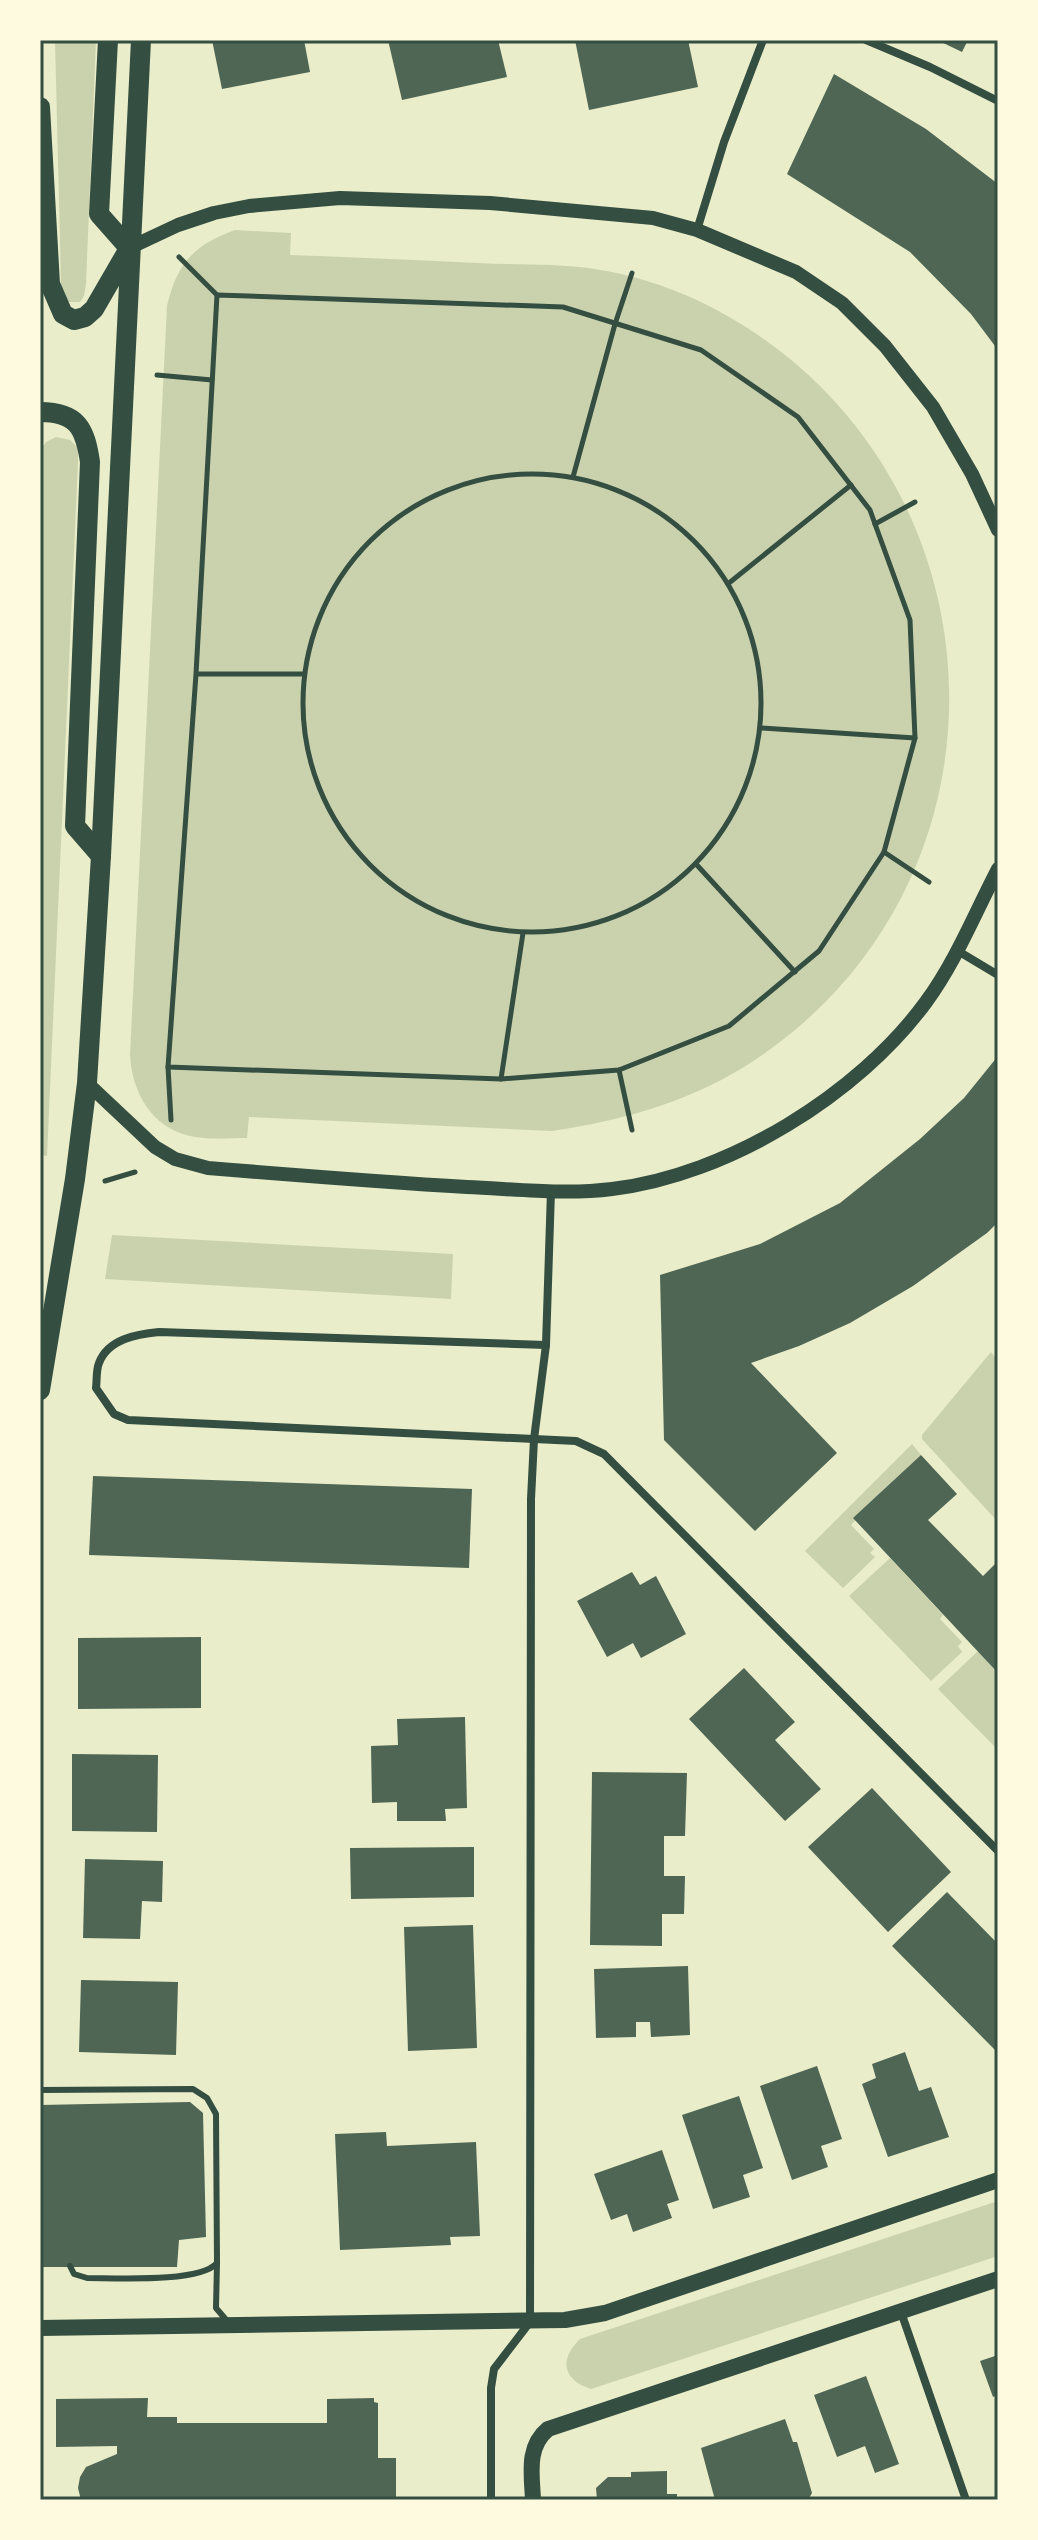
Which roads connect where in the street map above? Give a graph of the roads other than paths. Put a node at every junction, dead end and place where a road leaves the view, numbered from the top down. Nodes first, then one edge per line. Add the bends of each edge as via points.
1 (108, 40) edge
2 (141, 40) edge
3 (763, 40) edge
4 (866, 40) edge
5 (998, 101) edge
6 (40, 107) edge
7 (697, 230) junction
8 (129, 248) junction
9 (40, 412) edge
10 (995, 510) edge
11 (998, 530) edge
12 (101, 856) junction
13 (998, 869) edge
14 (958, 951) junction
15 (998, 975) edge
16 (87, 1083) junction
17 (551, 1191) junction
18 (546, 1345) junction
19 (40, 1390) edge
20 (534, 1439) junction
21 (998, 1851) edge
22 (40, 2090) edge
23 (998, 2180) edge
24 (217, 2263) junction
25 (70, 2266) dead end
26 (998, 2279) edge
27 (901, 2312) junction
28 (530, 2322) junction
29 (236, 2325) junction
30 (40, 2328) edge
31 (491, 2500) edge
32 (533, 2500) edge
33 (966, 2500) edge

1 - 8 main road via 99,214
2 - 8 main road
3 - 7 street
4 - 5 street
6 - 8 main road via 50,284 63,314 74,320 94,309
7 - 8 street via 653,218 490,203 340,198 214,213
7 - 10 street via 796,272 842,303 885,346 933,407
8 - 12 main road
9 - 12 main road via 70,416 87,442 90,462 75,826
10 - 11 street
12 - 16 main road
13 - 14 street
14 - 15 street
14 - 17 street via 927,1001 880,1056 796,1118 720,1161 610,1190
16 - 17 street via 155,1147 208,1168
16 - 19 main road
17 - 18 street
18 - 20 street
18 - 20 street via 159,1332 137,1334 111,1346 98,1363 96,1388 114,1414 128,1420
20 - 21 street via 576,1441 604,1454
20 - 28 street
22 - 24 lane via 203,2093 216,2114
23 - 28 main road via 605,2313
24 - 25 lane via 198,2275 99,2278 79,2277
24 - 29 lane via 216,2308
26 - 27 main road
27 - 32 main road via 548,2429 534,2447
27 - 33 street
28 - 29 main road
28 - 31 street via 494,2369
29 - 30 main road

